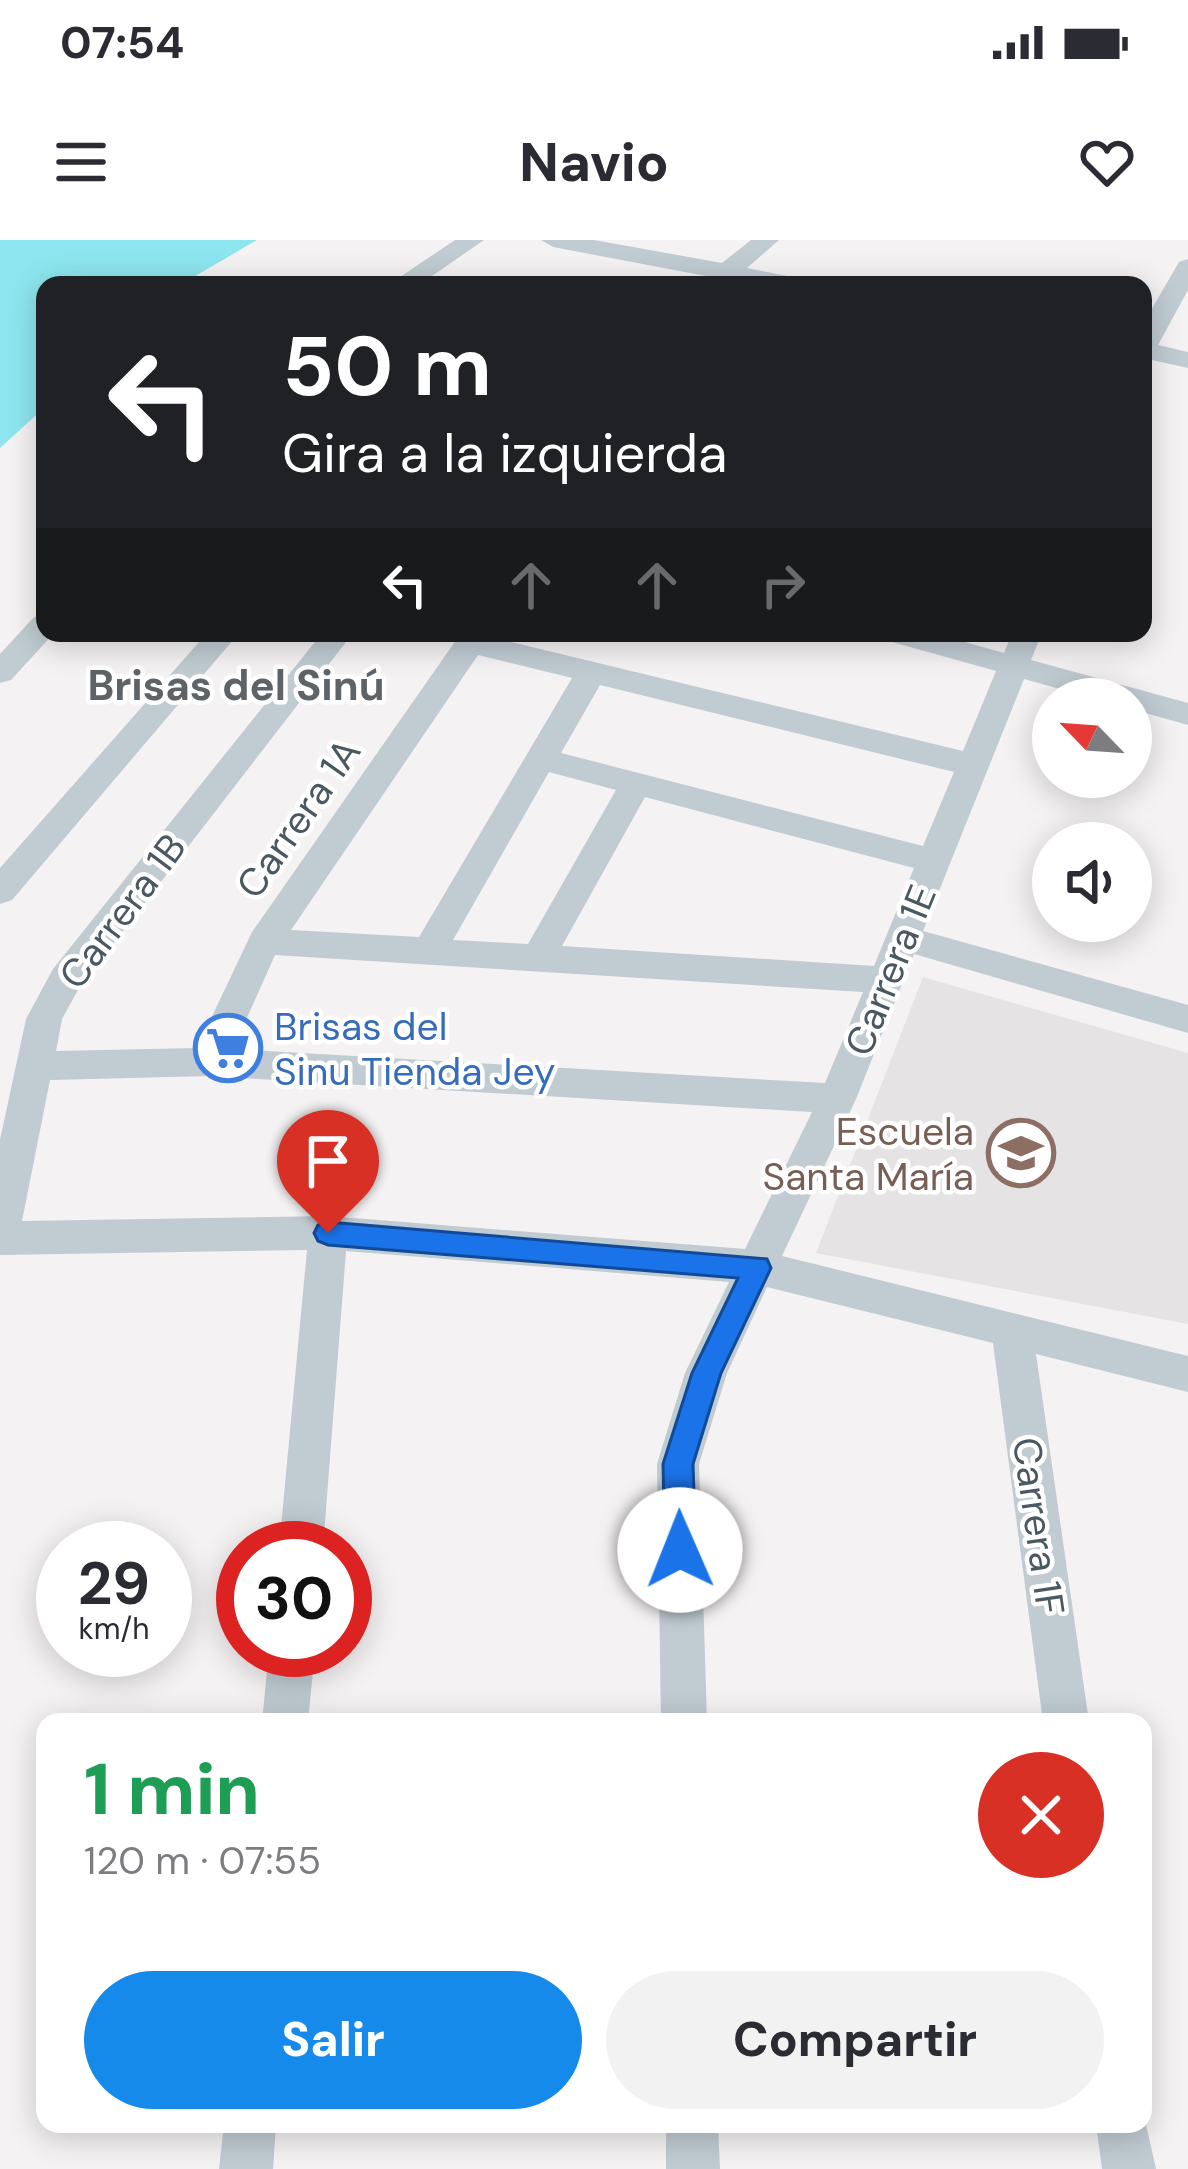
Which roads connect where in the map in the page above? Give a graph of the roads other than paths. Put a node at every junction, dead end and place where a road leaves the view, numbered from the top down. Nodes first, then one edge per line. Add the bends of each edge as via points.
1 (472, 240) edge
2 (553, 240) edge
3 (767, 240) edge
4 (1188, 267) edge
5 (415, 276) edge
6 (708, 276) edge
7 (720, 276) edge
8 (1152, 333) edge
9 (1152, 351) edge
10 (1188, 360) edge
11 (36, 634) edge
12 (216, 642) edge
13 (331, 642) edge
14 (471, 642) edge
15 (488, 642) edge
16 (966, 642) edge
17 (1020, 649) edge
18 (592, 671) junction
19 (0, 673) edge
20 (1188, 714) edge
21 (541, 760) junction
22 (974, 765) junction
23 (636, 784) junction
24 (934, 860) junction
25 (5, 877) edge
26 (903, 938) junction
27 (264, 941) junction
28 (428, 952) junction
29 (537, 959) junction
30 (886, 980) junction
31 (1188, 1019) edge
32 (209, 1063) junction
33 (37, 1066) junction
34 (837, 1099) junction
35 (328, 1233) junction
36 (0, 1235) edge
37 (757, 1268) junction
38 (1012, 1330) junction
39 (1188, 1374) edge
40 (303, 1521) edge
41 (290, 1677) edge
42 (287, 1713) edge
43 (684, 1713) edge
44 (1065, 1713) edge
45 (249, 2133) edge
46 (692, 2133) edge
47 (1123, 2133) edge
48 (247, 2169) edge
49 (693, 2169) edge
50 (1129, 2169) edge

1 - 5 street
2 - 6 street
3 - 7 street
4 - 8 street
9 - 10 street
11 - 19 street
12 - 25 street
13 - 33 street, Carrera 1B via 66,979 44,1018
14 - 27 street, Carrera 1A
15 - 18 street
16 - 17 street
17 - 20 street
17 - 22 street, Carrera 1E
18 - 21 street
18 - 22 street
21 - 23 street
21 - 28 street
22 - 24 street, Carrera 1E
23 - 24 street
23 - 29 street
24 - 26 street, Carrera 1E
26 - 30 street, Carrera 1E
26 - 31 street
27 - 28 street
27 - 32 street, Carrera 1A
28 - 29 street
29 - 30 street
30 - 34 street, Carrera 1E
32 - 33 street
32 - 34 street
33 - 36 street, Carrera 1B
34 - 37 street, Carrera 1E
35 - 36 street
35 - 37 street
35 - 40 street
37 - 38 street
37 - 43 street, Carrera 1E via 706,1373 678,1464
38 - 39 street
38 - 44 street, Carrera 1F
41 - 42 street
45 - 48 street
46 - 49 street
47 - 50 street

